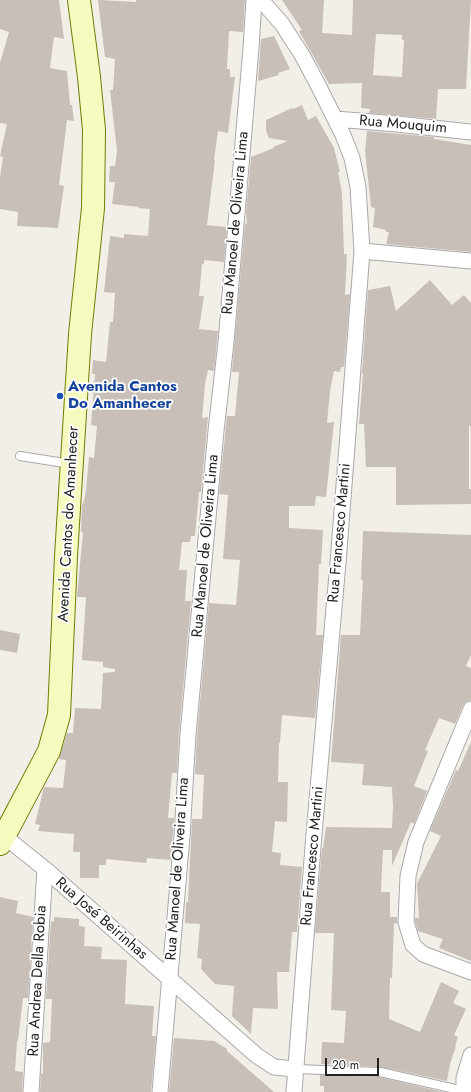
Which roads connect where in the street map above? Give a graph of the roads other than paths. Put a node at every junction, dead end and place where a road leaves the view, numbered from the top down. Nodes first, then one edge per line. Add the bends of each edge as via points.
1 (79, 0) edge
2 (254, 0) edge
3 (261, 0) edge
4 (335, 119) junction
5 (471, 132) edge
6 (362, 251) junction
7 (471, 261) edge
8 (20, 456) dead end
9 (73, 464) junction
10 (471, 709) edge
11 (1, 837) edge
12 (45, 869) junction
13 (471, 972) edge
14 (170, 978) junction
15 (471, 1055) edge
16 (294, 1080) edge
17 (464, 1091) edge
18 (31, 1092) edge
19 (160, 1092) edge
20 (303, 1092) edge

1 - 9 main road, Avenida Cantos do Amanhecer via 93,115 94,170 93,208 80,334
2 - 14 street, Rua Manoel de Oliveira Lima via 226,342 188,734
3 - 4 street, Rua Francesco Martini via 282,24 294,43
4 - 5 street, Rua Mouquim
4 - 6 street, Rua Francesco Martini via 343,134 355,172
6 - 7 street
6 - 16 street, Rua Francesco Martini via 339,556
8 - 9 lane
9 - 11 main road, Avenida Cantos do Amanhecer via 59,715 49,751
10 - 13 street via 416,842 408,876 406,922 413,945 423,954
11 - 12 street, Rua José Beirinhas
12 - 14 street, Rua José Beirinhas
12 - 18 street, Rua Andrea Della Robia
14 - 16 street, Rua José Beirinhas via 234,1037
14 - 19 street, Rua Manoel de Oliveira Lima
15 - 17 street via 464,1078
16 - 17 lane via 380,1072
16 - 20 street

